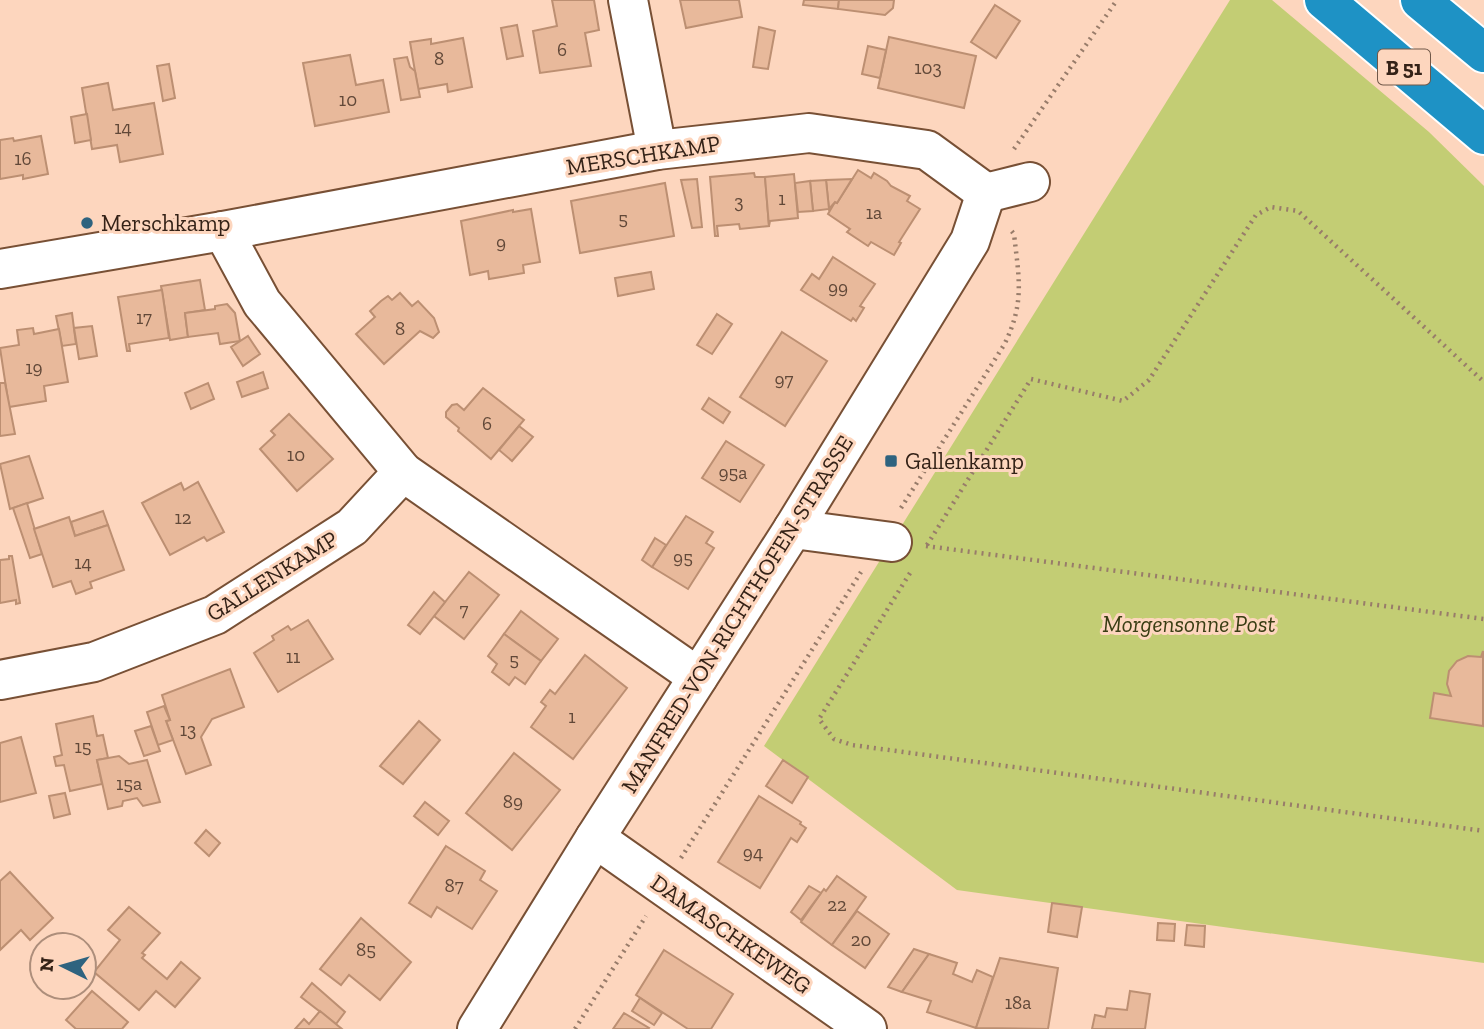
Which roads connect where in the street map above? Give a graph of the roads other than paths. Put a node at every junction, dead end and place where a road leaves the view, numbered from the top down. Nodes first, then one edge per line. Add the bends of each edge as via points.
1 (628, 0) edge
2 (1324, 0) edge
3 (1420, 0) edge
4 (1484, 53) edge
5 (1484, 135) edge
6 (657, 150) junction
7 (1030, 182) dead end
8 (985, 192) junction
9 (223, 231) junction
10 (0, 269) edge
11 (403, 472) junction
12 (793, 529) junction
13 (906, 551) road end
14 (698, 677) junction
15 (0, 680) edge
16 (595, 838) junction
17 (477, 1029) edge
18 (867, 1029) edge

1 - 6 street
2 - 5 highway, B 51
3 - 4 highway, B 51
6 - 8 street, MERSCHKAMP via 809,133 927,150
6 - 9 street, MERSCHKAMP
7 - 8 street
8 - 12 street, MANFRED-VON-RICHTHOFEN-STRASSE via 970,241
9 - 10 street, MERSCHKAMP
9 - 11 street via 262,303
11 - 14 street
11 - 15 street, GALLENKAMP via 352,527 215,615 94,662
12 - 13 street
12 - 14 street, MANFRED-VON-RICHTHOFEN-STRASSE
14 - 16 street, MANFRED-VON-RICHTHOFEN-STRASSE
16 - 17 street, MANFRED-VON-RICHTHOFEN-STRASSE
16 - 18 street, DAMASCHKEWEG

